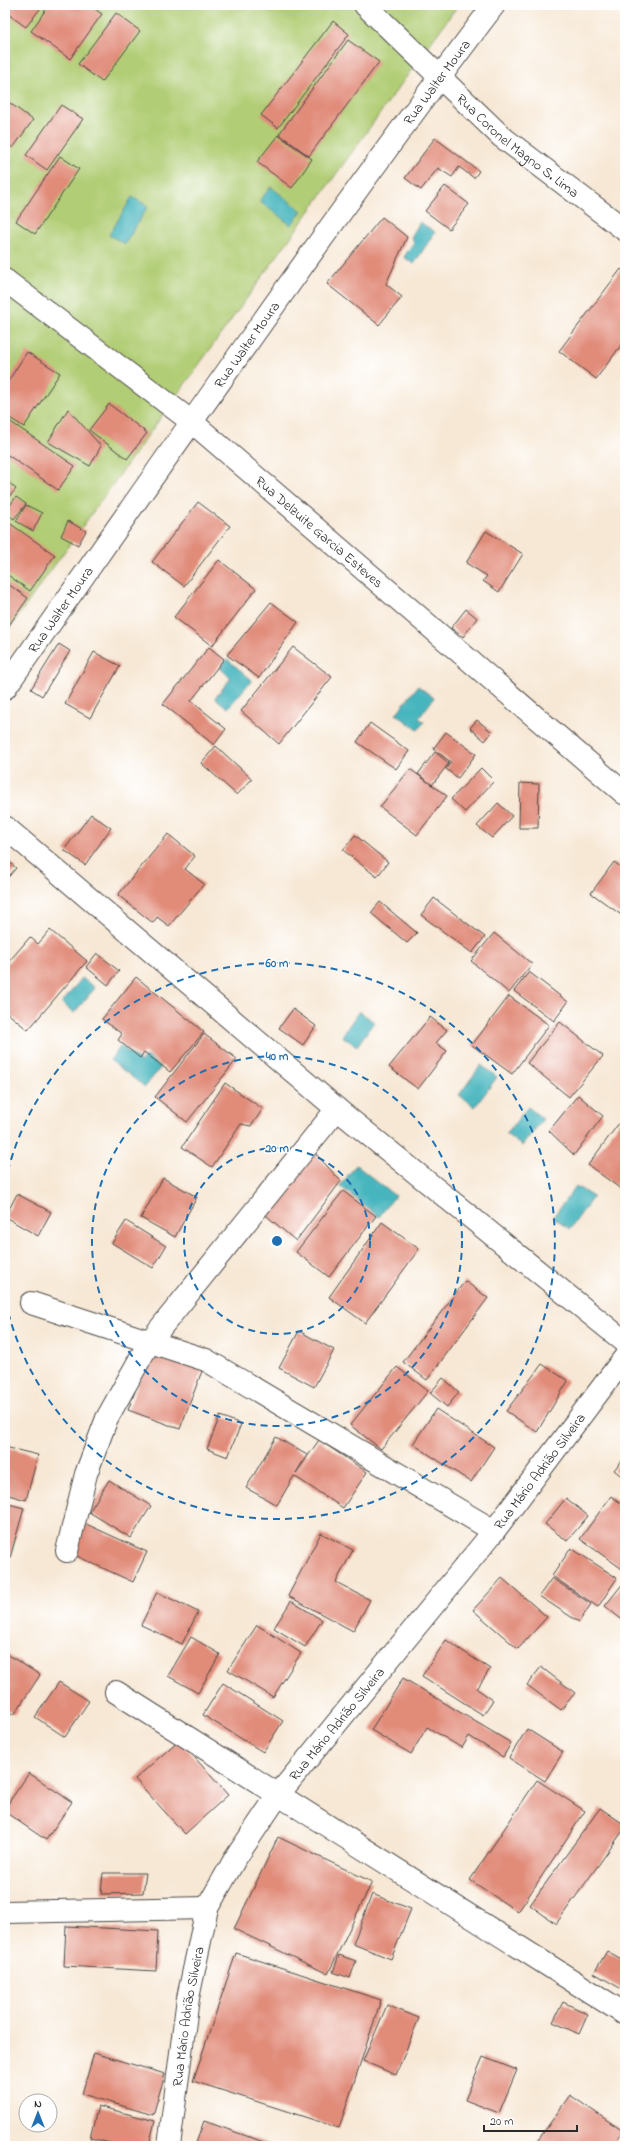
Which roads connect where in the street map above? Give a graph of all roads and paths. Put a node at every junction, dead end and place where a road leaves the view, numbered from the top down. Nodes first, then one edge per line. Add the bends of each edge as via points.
1 (365, 5) edge
2 (494, 5) edge
3 (440, 76) junction
4 (625, 230) edge
5 (5, 280) edge
6 (192, 422) junction
7 (5, 688) edge
8 (625, 794) edge
9 (5, 827) edge
10 (338, 1109) junction
11 (31, 1303) dead end
12 (150, 1341) junction
13 (625, 1342) edge
14 (625, 1357) edge
15 (494, 1531) junction
16 (67, 1551) dead end
17 (116, 1692) dead end
18 (278, 1795) junction
19 (207, 1908) junction
20 (5, 1912) edge
21 (625, 2014) edge
22 (170, 2146) edge

1 - 3 street, Rua Coronel Magno S. Lima
2 - 3 street, Rua Walter Moura
3 - 4 street, Rua Coronel Magno S. Lima via 502,137
3 - 6 street, Rua Walter Moura
5 - 6 street, Rua Delzuite Garcia Esteves
6 - 7 street, Rua Walter Moura
6 - 8 street, Rua Delzuite Garcia Esteves
9 - 10 street
10 - 12 street
10 - 13 street
11 - 12 street
12 - 15 street via 206,1360
12 - 16 street via 107,1418 86,1474
14 - 15 street, Rua Mário Adrião Silveira
15 - 18 street, Rua Mário Adrião Silveira
17 - 18 street
18 - 19 street, Rua Mário Adrião Silveira
18 - 21 street
19 - 20 street
19 - 22 street, Rua Mário Adrião Silveira via 188,1998

